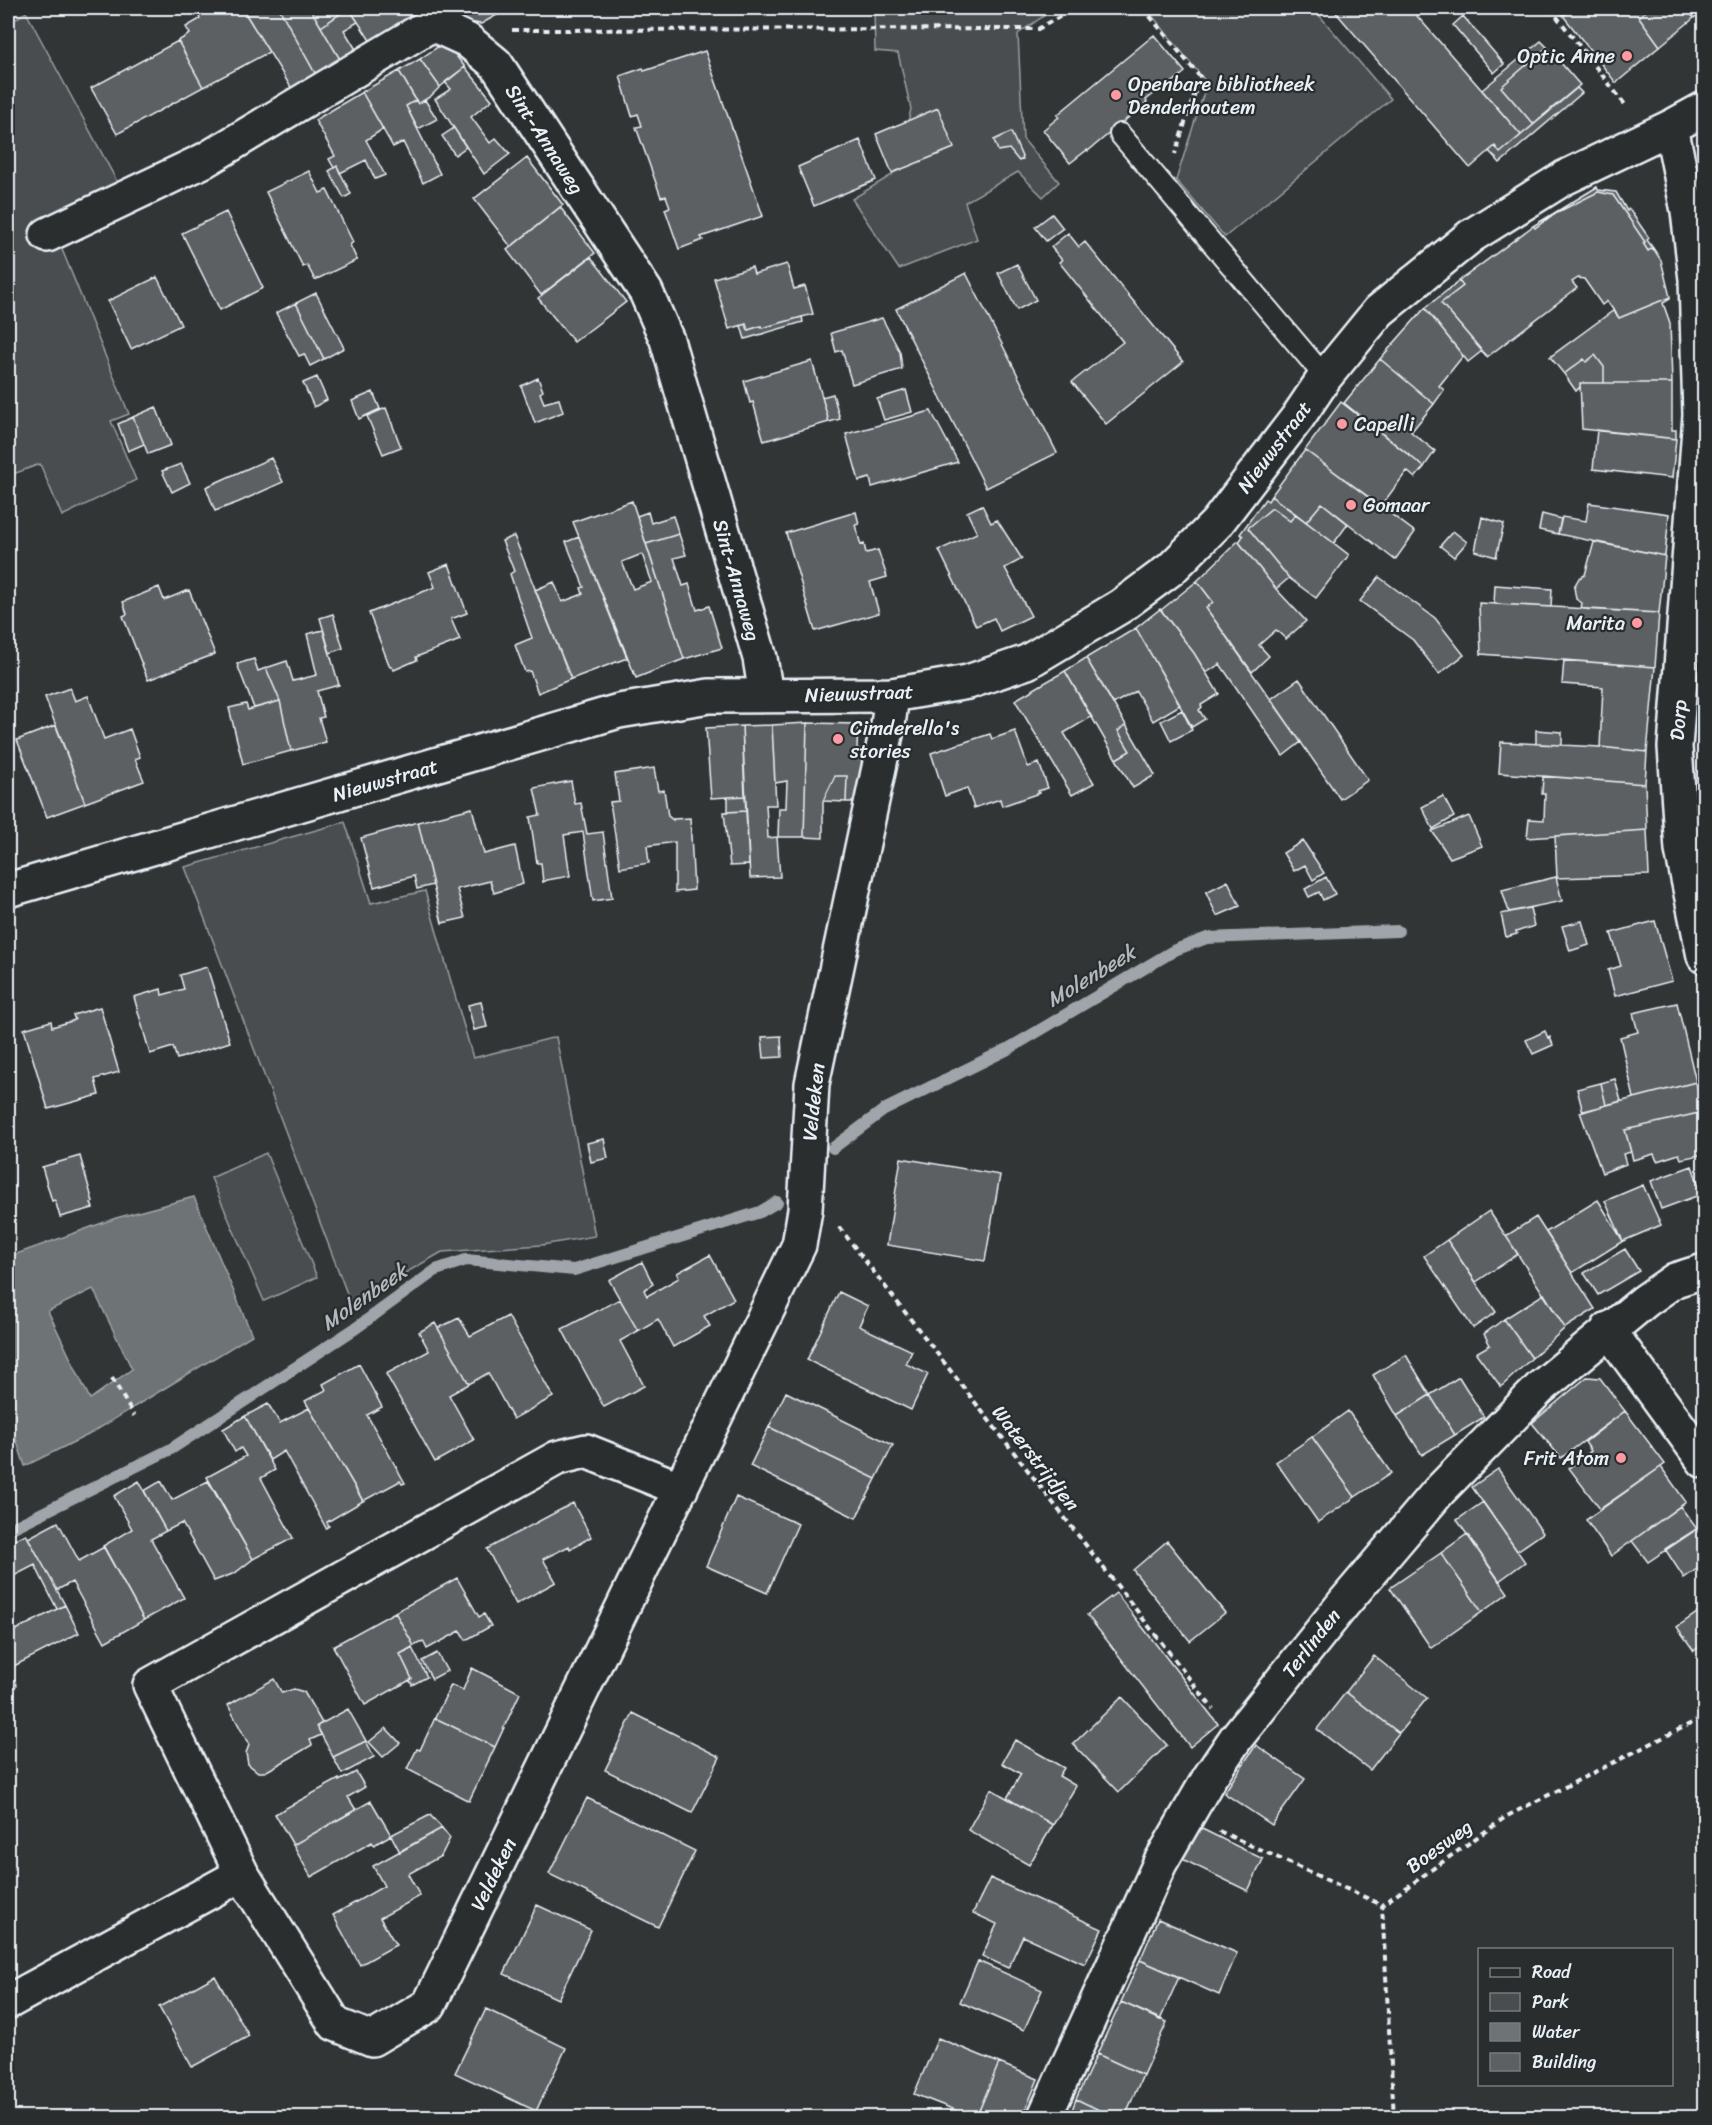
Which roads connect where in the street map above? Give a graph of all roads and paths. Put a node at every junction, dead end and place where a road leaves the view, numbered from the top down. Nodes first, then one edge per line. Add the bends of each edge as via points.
1 (1075, 8) edge
2 (1143, 8) edge
3 (1550, 8) edge
4 (467, 40) junction
5 (1704, 109) edge
6 (1660, 132) junction
7 (1120, 134) dead end
8 (1164, 187) junction
9 (47, 235) dead end
10 (1325, 377) junction
11 (1702, 415) edge
12 (766, 695) junction
13 (892, 695) junction
14 (8, 890) edge
15 (1704, 956) edge
16 (805, 1210) junction
17 (1704, 1271) edge
18 (1608, 1329) junction
19 (112, 1378) dead end
20 (135, 1416) dead end
21 (1704, 1461) edge
22 (681, 1489) junction
23 (1704, 1717) edge
24 (1236, 1738) junction
25 (1186, 1816) junction
26 (242, 1874) junction
27 (1382, 1905) junction
28 (8, 2002) edge
29 (1044, 2118) edge
30 (1394, 2118) edge

1 - 4 path via 1038,28 497,30
2 - 8 path via 1200,77
3 - 6 path
4 - 9 street, Sint-Annaweg via 432,24 205,160
4 - 12 street, Sint-Annaweg via 496,64 646,292 668,340 760,658
5 - 6 street
6 - 10 street, Nieuwstraat via 1564,178 1471,236 1379,311
6 - 11 street, Dorp via 1688,211 1696,279
7 - 8 lane
8 - 10 lane
10 - 13 street, Nieuwstraat via 1216,524 1155,582 1028,662 968,682
11 - 15 street, Dorp via 1675,747 1682,850
12 - 13 street, Nieuwstraat
12 - 14 street, Nieuwstraat via 709,696 619,711
13 - 16 street, Veldeken via 812,1084
16 - 22 street, Veldeken via 799,1245
16 - 24 path, Waterstrijdjen via 828,1214
17 - 18 street, Terlinden via 1675,1280
18 - 21 street
18 - 24 street, Terlinden via 1540,1388 1439,1491
19 - 20 path
22 - 26 street, Veldeken via 586,1451 557,1458 150,1685
22 - 26 street, Veldeken via 429,2006 372,2039 335,2024
23 - 27 path, Boesweg via 1507,1816
24 - 25 street, Terlinden
25 - 27 path
25 - 29 street, Terlinden via 1160,1863
26 - 28 street
27 - 30 path

